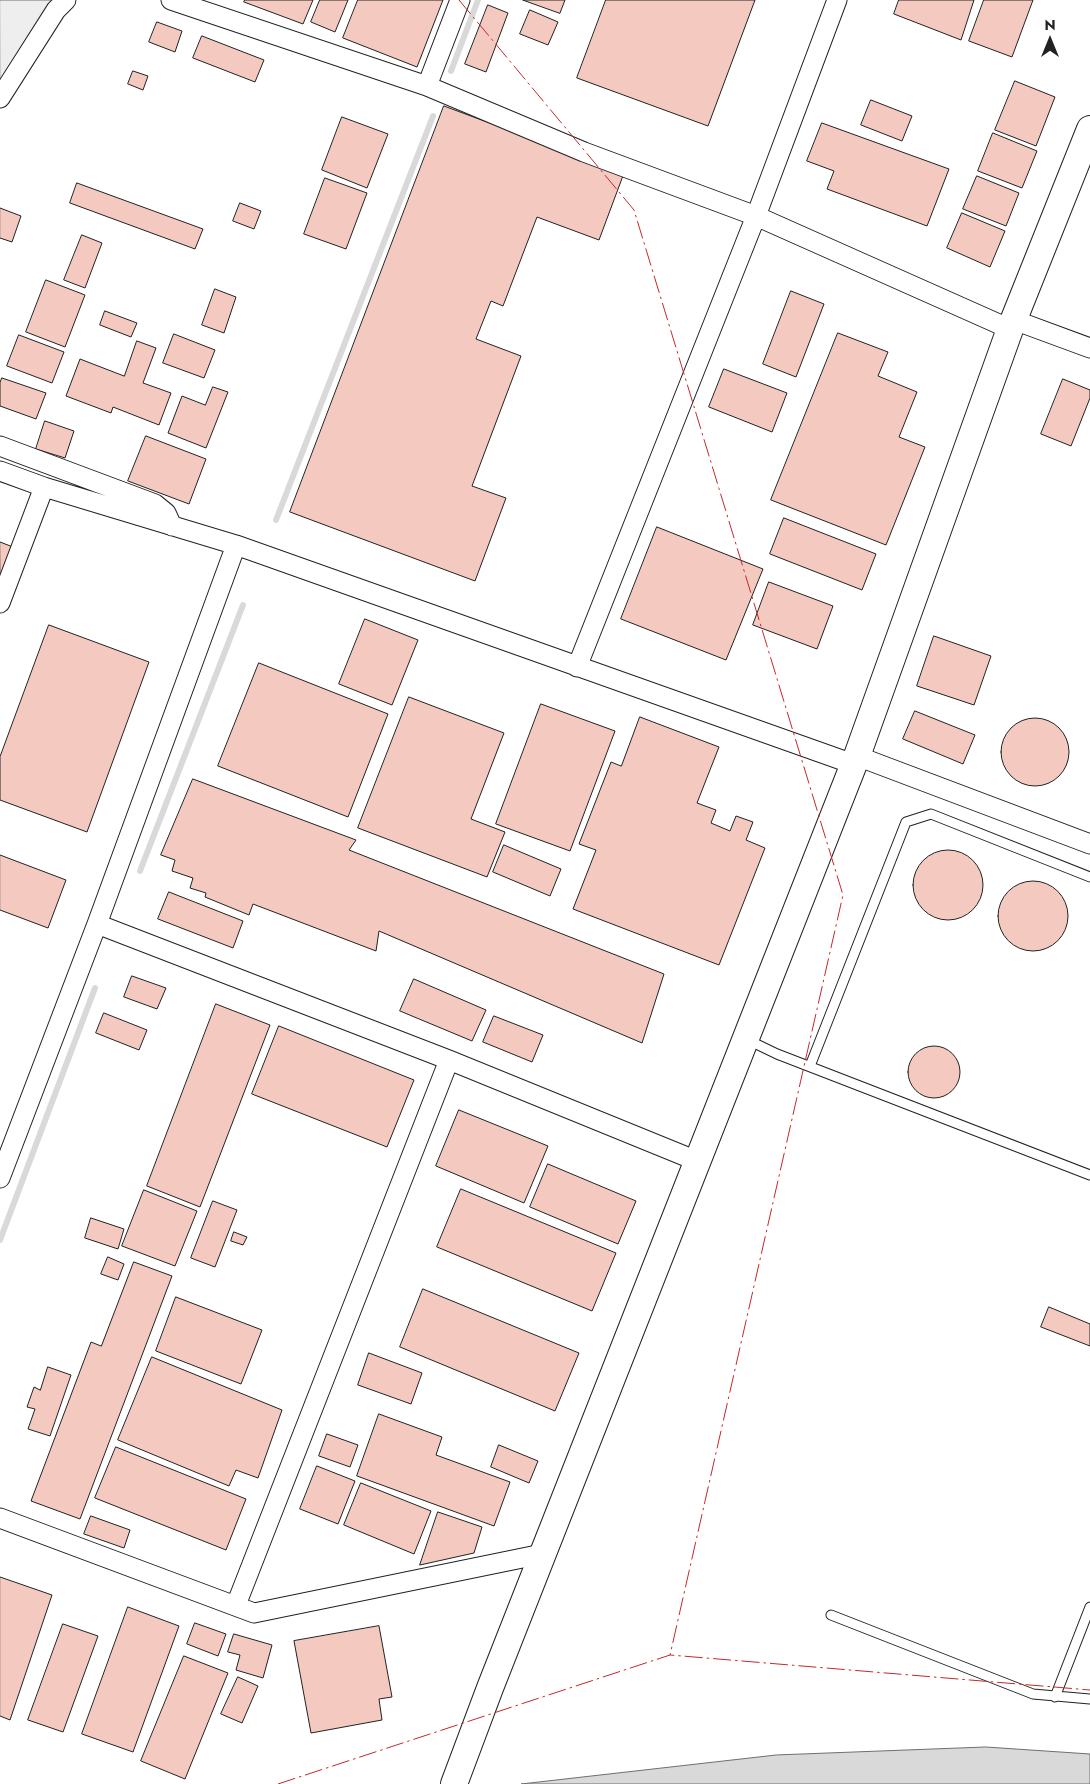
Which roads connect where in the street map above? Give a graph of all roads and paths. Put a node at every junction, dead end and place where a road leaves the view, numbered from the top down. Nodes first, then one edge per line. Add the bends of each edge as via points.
1 (66, 0) edge
2 (171, 0) edge
3 (460, 0) edge
4 (837, 0) edge
5 (427, 86) junction
6 (0, 98) edge
7 (1090, 129) edge
8 (756, 216) junction
9 (1012, 324) junction
10 (1090, 348) edge
11 (0, 446) edge
12 (0, 471) edge
13 (44, 487) junction
14 (172, 526) junction
15 (236, 545) junction
16 (0, 603) edge
17 (577, 667) junction
18 (855, 760) junction
19 (1090, 844) edge
20 (1090, 877) edge
21 (97, 924) junction
22 (745, 1039) junction
23 (449, 1060) junction
24 (810, 1066) junction
25 (697, 1161) junction
26 (1090, 1175) edge
27 (0, 1178) edge
28 (0, 1518) edge
29 (542, 1554) junction
30 (236, 1605) junction
31 (1090, 1607) edge
32 (831, 1615) dead end
33 (1055, 1697) junction
34 (1090, 1699) edge
35 (454, 1784) edge

1 - 6 street via 56,10
2 - 5 street
3 - 5 street
4 - 8 street
5 - 8 street via 584,152
7 - 9 street
8 - 9 street
8 - 17 street
9 - 10 street
9 - 18 street
11 - 14 street via 155,504 166,513
12 - 13 street
13 - 14 street
13 - 16 street
14 - 15 street
15 - 17 street
15 - 21 street
17 - 18 street
18 - 19 street
18 - 22 street
20 - 24 lane via 931,814 906,822
21 - 23 street
21 - 27 street
22 - 24 lane
22 - 25 street
23 - 25 street
23 - 30 street
24 - 26 lane
25 - 29 street
28 - 30 street
29 - 30 street via 254,1612
29 - 35 street
31 - 33 lane
32 - 33 lane via 1033,1694
33 - 34 lane

